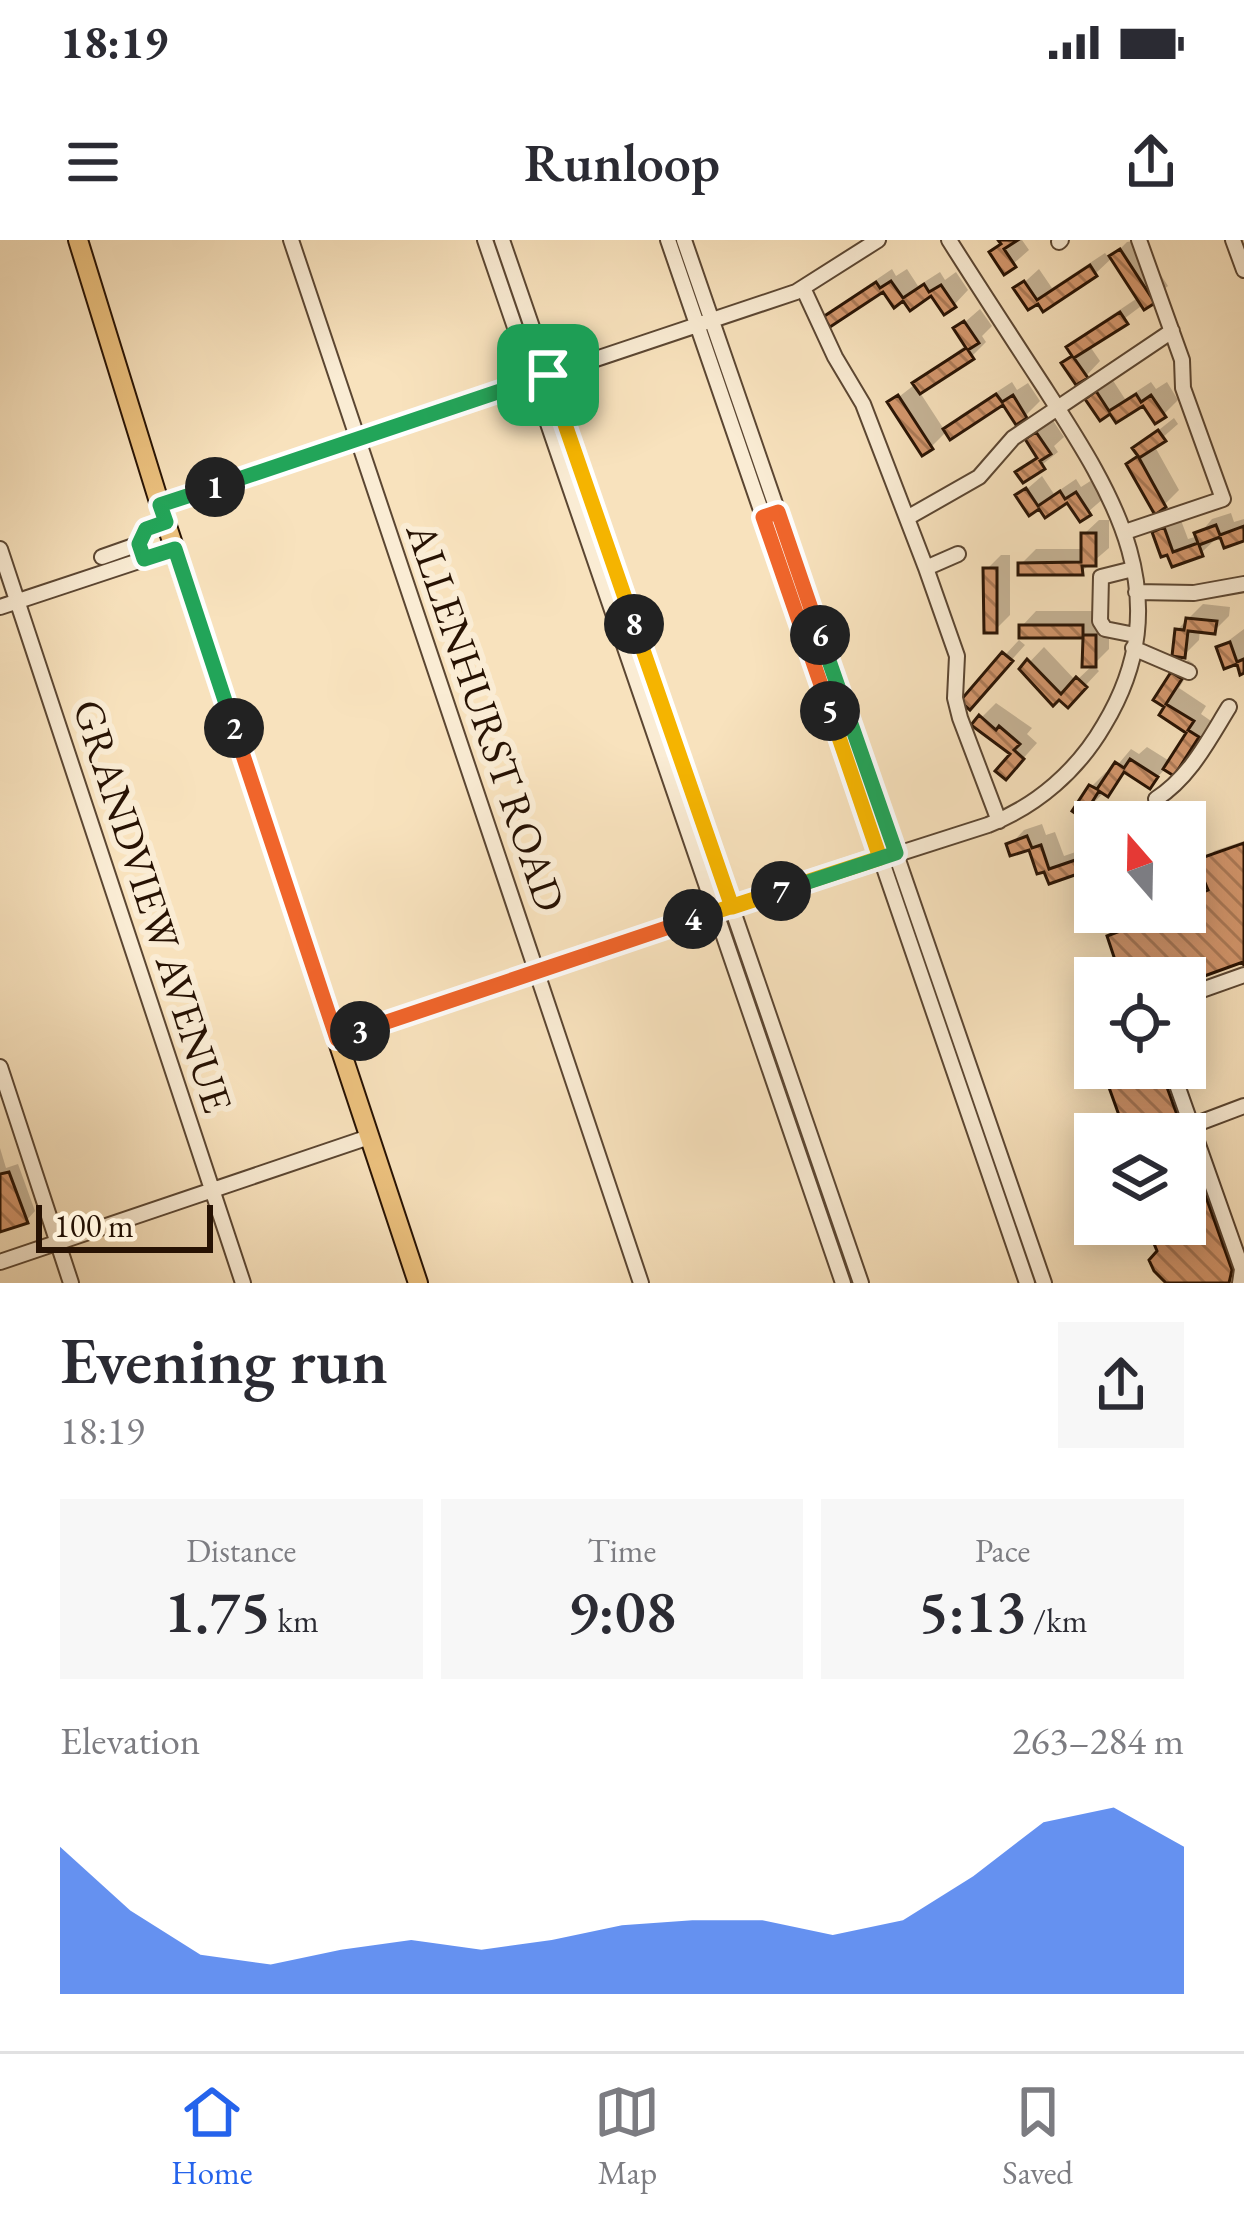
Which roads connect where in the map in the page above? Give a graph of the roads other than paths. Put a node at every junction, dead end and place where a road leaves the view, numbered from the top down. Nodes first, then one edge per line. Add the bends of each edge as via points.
1 (78, 240) edge
2 (290, 240) edge
3 (485, 240) edge
4 (502, 240) edge
5 (668, 240) edge
6 (684, 240) edge
7 (877, 240) edge
8 (949, 240) edge
9 (1139, 240) edge
10 (1233, 240) edge
11 (1244, 271) edge
12 (802, 289) junction
13 (704, 324) junction
14 (1172, 331) junction
15 (541, 377) junction
16 (1057, 408) junction
17 (358, 439) junction
18 (163, 513) junction
19 (907, 518) junction
20 (1125, 532) junction
21 (0, 549) edge
22 (175, 549) junction
23 (141, 552) junction
24 (958, 554) dead end
25 (102, 557) dead end
26 (926, 568) junction
27 (1133, 569) junction
28 (1244, 584) edge
29 (1136, 592) junction
30 (17, 601) junction
31 (0, 607) edge
32 (1134, 641) junction
33 (1190, 672) dead end
34 (1229, 706) dead end
35 (1156, 799) dead end
36 (999, 821) junction
37 (888, 855) junction
38 (724, 909) junction
39 (537, 970) junction
40 (1244, 975) edge
41 (1206, 989) edge
42 (337, 1039) junction
43 (0, 1067) edge
44 (1244, 1106) edge
45 (1206, 1121) edge
46 (369, 1137) junction
47 (1206, 1167) edge
48 (824, 1174) junction
49 (807, 1179) junction
50 (212, 1190) junction
51 (1009, 1205) junction
52 (1244, 1222) edge
53 (1227, 1228) junction
54 (58, 1243) junction
55 (0, 1262) edge
56 (71, 1283) edge
57 (243, 1283) edge
58 (418, 1283) edge
59 (641, 1283) edge
60 (843, 1283) edge
61 (861, 1283) edge
62 (1027, 1283) edge
63 (1044, 1283) edge
64 (1240, 1283) edge

1 - 18 main road
2 - 17 street, ALLENHURST ROAD
3 - 15 street
4 - 15 street
5 - 13 street
6 - 13 street
7 - 12 street
8 - 16 street
9 - 14 street
10 - 11 street
12 - 13 street
12 - 19 street via 863,404
13 - 15 street
13 - 37 street
14 - 16 street
14 - 20 street via 1222,499
15 - 17 street
15 - 38 street
16 - 19 street via 979,477
16 - 20 street via 1102,476
17 - 18 street
17 - 39 street, ALLENHURST ROAD
18 - 22 main road
18 - 23 street via 146,529
19 - 26 street
20 - 27 street
21 - 30 street, GRANDVIEW AVENUE
22 - 23 street
22 - 42 main road
23 - 25 street
23 - 30 street
24 - 26 street
26 - 36 street via 957,656 960,718
27 - 29 street
27 - 32 street via 1101,577 1100,621
28 - 29 street
29 - 32 street
30 - 31 street
30 - 50 street, GRANDVIEW AVENUE
32 - 33 street
32 - 36 street via 1119,696 1089,748 1047,791
34 - 35 street via 1184,777
36 - 37 street
37 - 38 street
37 - 51 street
38 - 39 street
38 - 48 street
38 - 49 street
39 - 42 street
39 - 59 street, ALLENHURST ROAD
40 - 41 street
42 - 46 main road
43 - 54 street
44 - 45 street
46 - 50 street
46 - 58 main road
47 - 53 street
48 - 49 street
48 - 61 street
49 - 60 street
50 - 54 street
50 - 57 street, GRANDVIEW AVENUE
51 - 62 street
51 - 63 street
52 - 53 street
53 - 64 street
54 - 55 street
54 - 56 street

